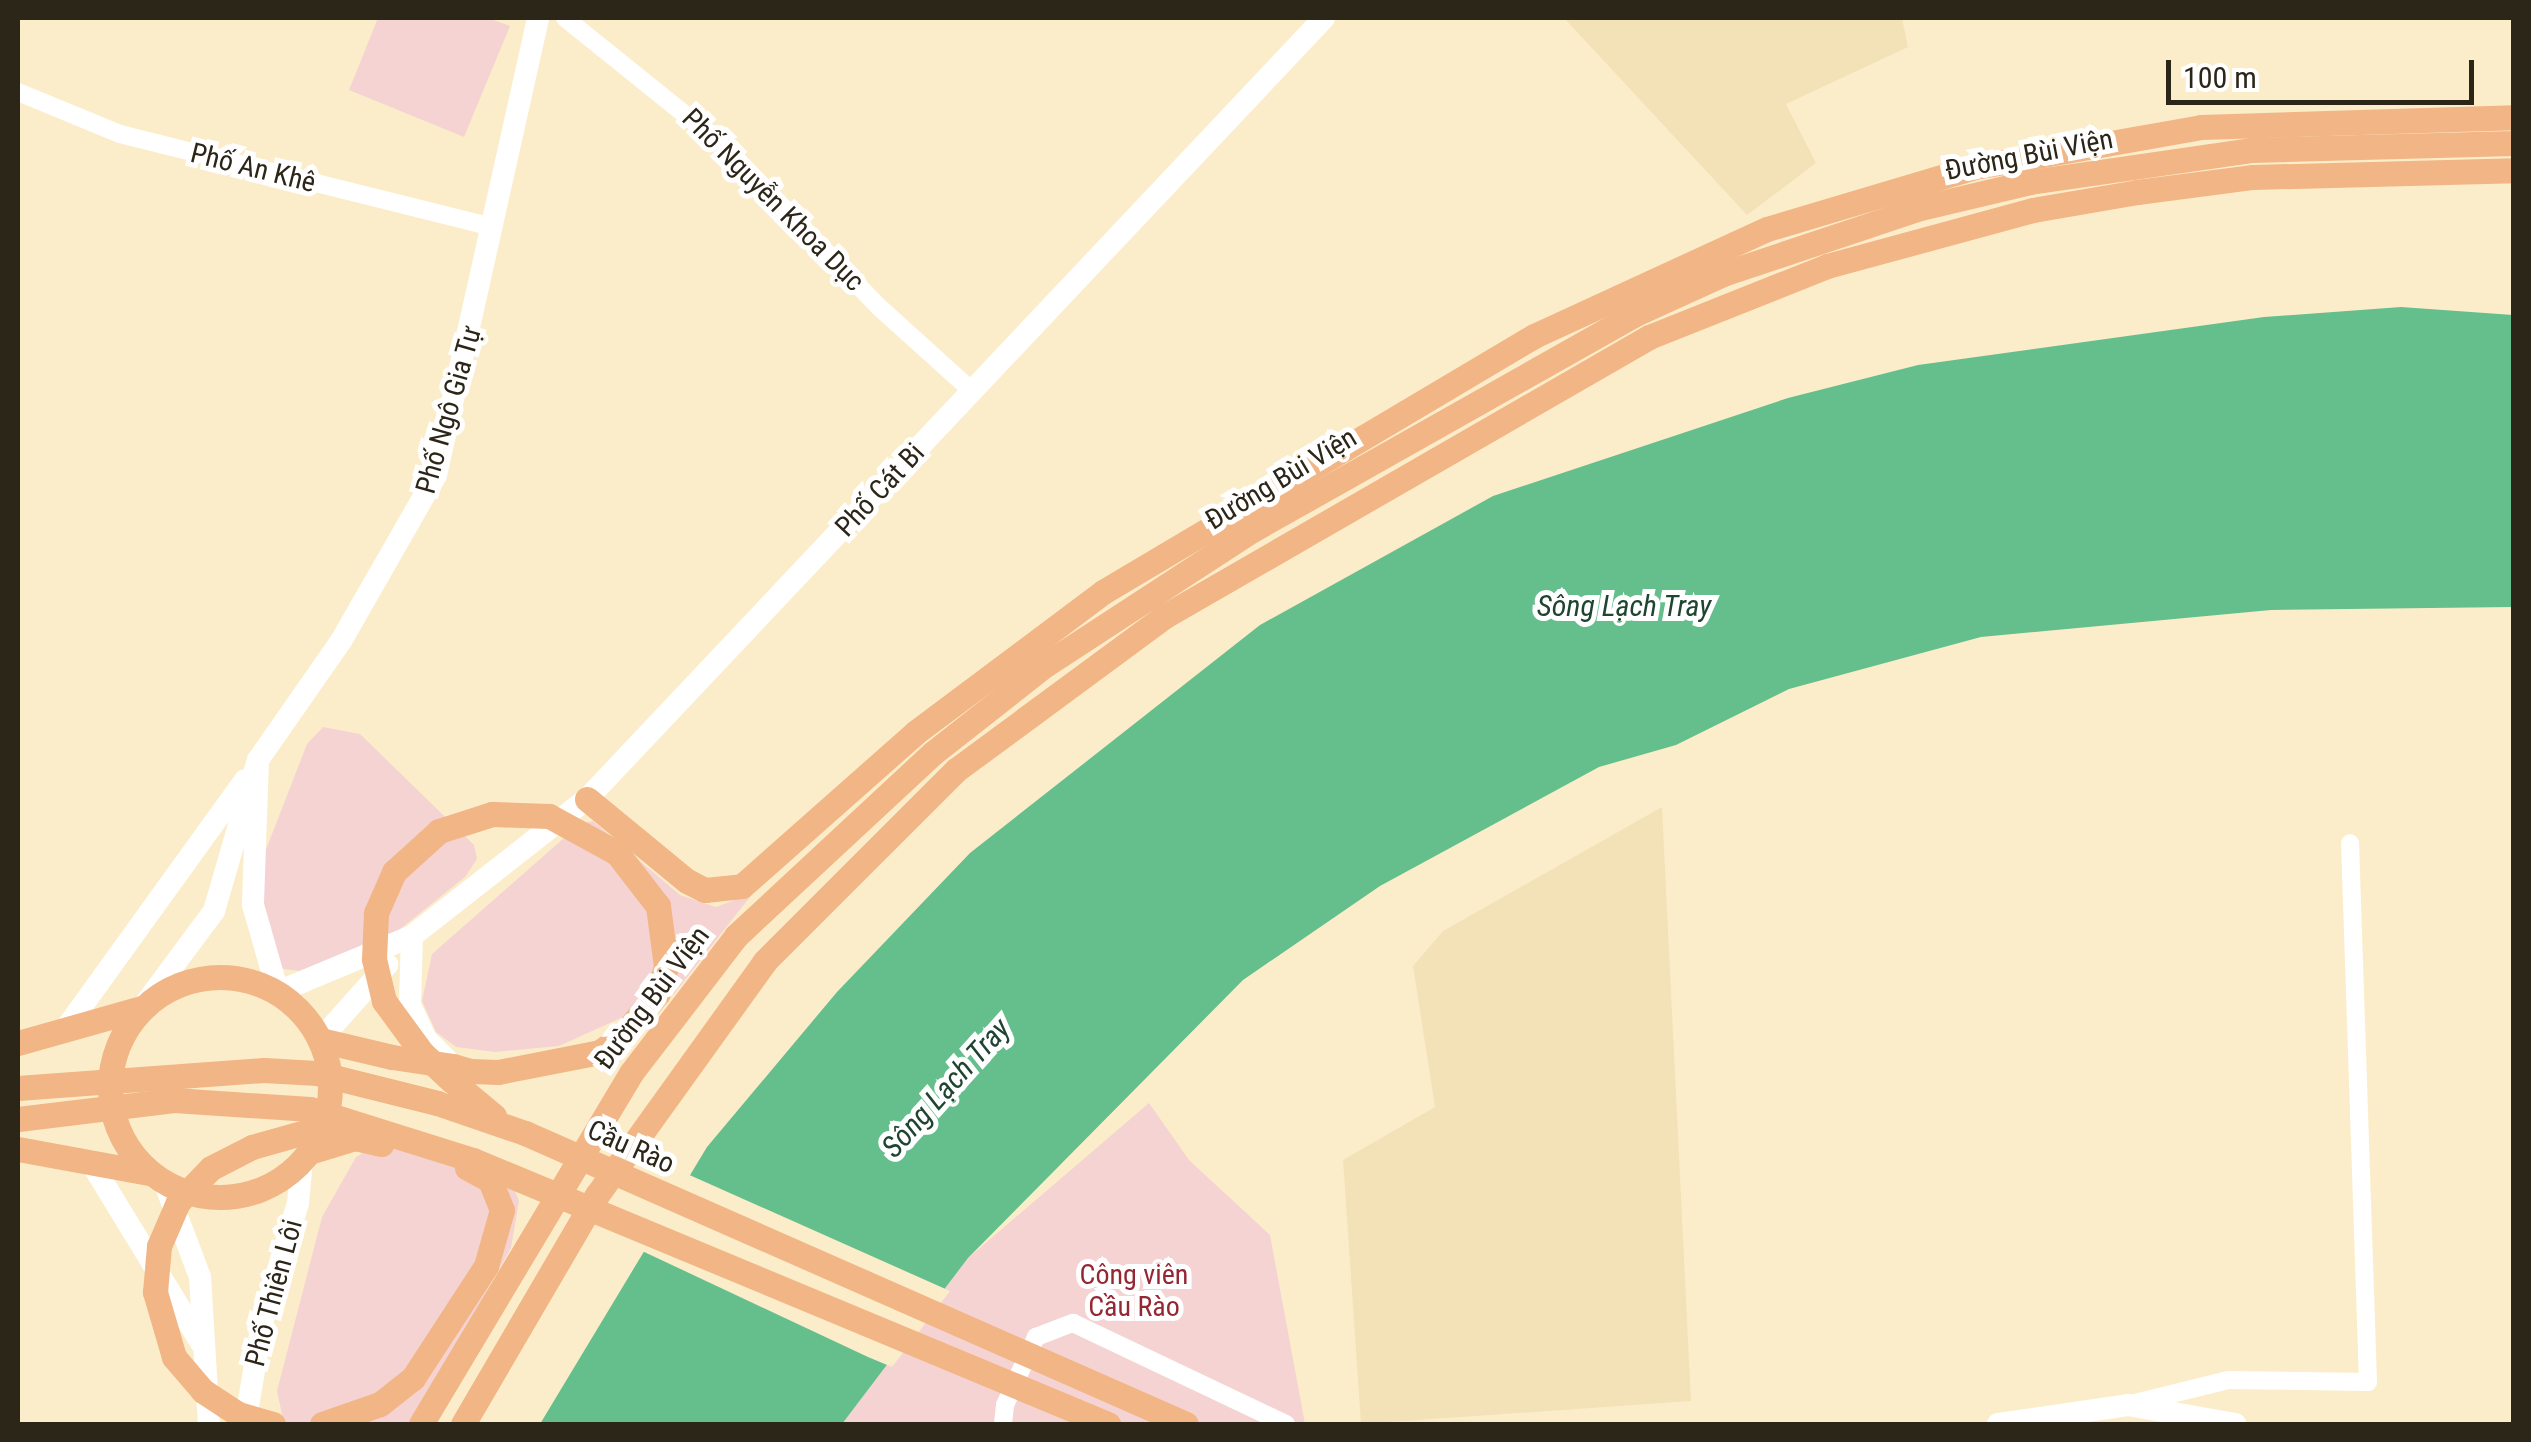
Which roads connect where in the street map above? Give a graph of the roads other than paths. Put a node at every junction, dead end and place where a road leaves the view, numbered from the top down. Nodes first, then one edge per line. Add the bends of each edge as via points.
1 (538, 18) edge
2 (565, 18) edge
3 (1324, 18) edge
4 (18, 92) edge
5 (2514, 118) edge
6 (2514, 143) edge
7 (2514, 170) edge
8 (493, 227) junction
9 (972, 392) junction
10 (916, 732) junction
11 (933, 753) junction
12 (258, 760) junction
13 (587, 799) junction
14 (2350, 844) dead end
15 (412, 936) junction
16 (278, 992) junction
17 (142, 1008) junction
18 (64, 1031) junction
19 (320, 1040) junction
20 (18, 1043) edge
21 (462, 1068) junction
22 (18, 1071) edge
23 (18, 1088) edge
24 (18, 1119) edge
25 (351, 1122) junction
26 (506, 1126) junction
27 (18, 1132) edge
28 (18, 1148) edge
29 (306, 1156) junction
30 (90, 1161) junction
31 (157, 1179) junction
32 (206, 1350) junction
33 (2128, 1405) junction
34 (209, 1424) edge
35 (245, 1424) edge
36 (273, 1424) edge
37 (322, 1424) edge
38 (422, 1424) edge
39 (463, 1424) edge
40 (1003, 1424) edge
41 (1108, 1424) edge
42 (1186, 1424) edge
43 (1286, 1424) edge
44 (1998, 1424) edge
45 (2235, 1424) edge

1 - 8 main road, Phố Ngô Gia Tự
2 - 9 street, Phố Nguyễn Khoa Dục via 723,145
3 - 9 main road, Phố Cát Bi
4 - 8 street, Phố An Khê via 120,134
5 - 10 main road, Đường Bùi Viện via 2201,127 1975,167 1767,229 1572,316 1350,440 1103,592
6 - 11 main road, Đường Bùi Viện via 2251,150 2134,164 1920,208 1722,274 1546,360 1254,529 1045,665
7 - 39 main road, Đường Bùi Viện via 2253,177 2136,192 2033,210 1828,266 1649,337 1195,598 1060,688 956,770 764,961 598,1195
8 - 12 main road, Phố Ngô Gia Tự via 436,475 392,559
9 - 13 main road, Phố Cát Bi
10 - 11 main road
10 - 13 main road, Đường Bùi Viện via 758,877 723,891 686,882
11 - 38 main road, Đường Bùi Viện via 736,936 631,1073
12 - 16 main road via 254,905
12 - 17 main road, Phố Ngô Gia Tự via 214,911
12 - 18 main road via 127,952
13 - 15 main road, Phố Cát Bi
14 - 33 street via 2368,1382 2228,1380
15 - 16 main road, Phố Cát Bi
15 - 19 main road, Phố Cát Bi
15 - 21 main road via 410,1005 426,1039
16 - 17 main road via 244,978 207,976 172,986
16 - 19 main road
17 - 18 main road
17 - 31 main road via 116,1050 109,1099 118,1131
18 - 20 main road
19 - 21 main road
19 - 29 main road via 330,1097
21 - 26 main road via 526,1071 600,1052 642,1014 666,966 658,906 638,873 549,816 492,814 439,831 394,872 376,912 376,975 397,1023
22 - 27 main road via 28,1097
23 - 26 main road, Cầu Rào via 215,1071 318,1073
24 - 25 main road via 205,1100 310,1109
25 - 36 main road via 252,1147 211,1168 178,1202 159,1246 154,1292 174,1357 203,1392 238,1414
25 - 41 main road via 473,1160
26 - 42 main road, Cầu Rào
28 - 30 main road
29 - 31 main road via 279,1181 222,1198
29 - 35 main road, Phố Thiên Lôi via 262,1323
29 - 37 main road via 355,1138 462,1166 490,1180 501,1228 486,1266 413,1378 380,1404
30 - 31 main road
30 - 32 main road
31 - 32 main road, Phố Thiên Lôi via 200,1277
32 - 34 main road, Phố Thiên Lôi
33 - 44 main road
33 - 45 main road
40 - 43 street via 1036,1337 1074,1323

